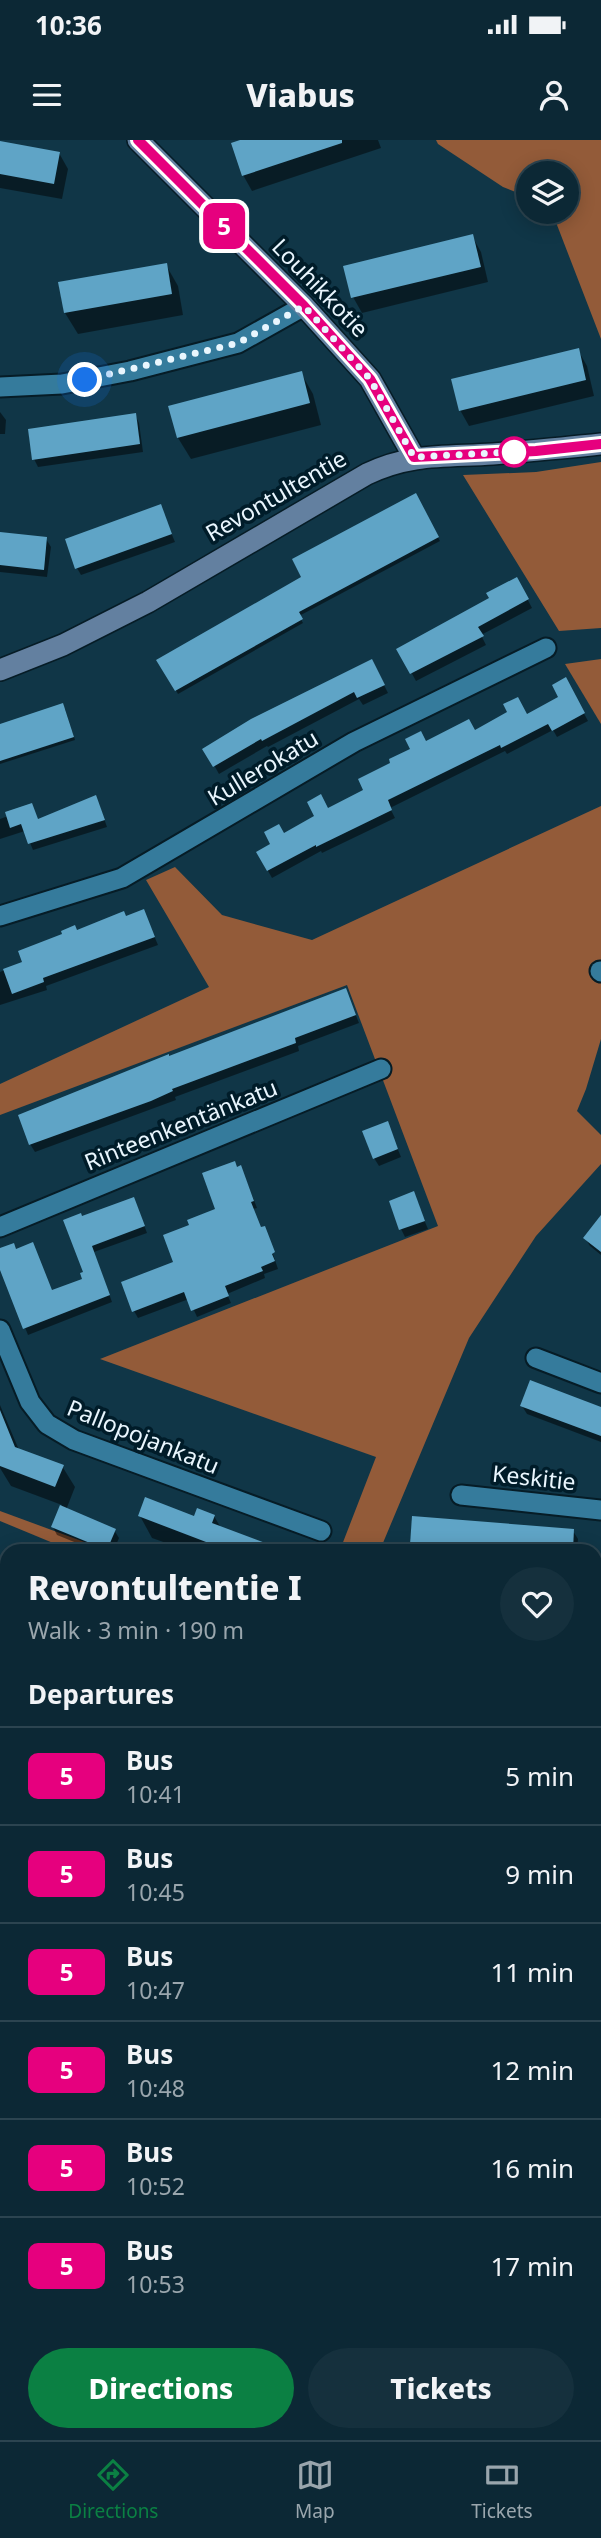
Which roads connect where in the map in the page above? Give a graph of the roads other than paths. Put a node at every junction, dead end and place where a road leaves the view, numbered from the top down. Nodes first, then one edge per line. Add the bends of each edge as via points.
1 (138, 140) edge
2 (304, 306) junction
3 (0, 387) edge
4 (601, 444) edge
5 (414, 457) junction
6 (546, 648) dead end
7 (0, 670) edge
8 (0, 916) edge
9 (381, 1069) dead end
10 (0, 1227) edge
11 (0, 1330) edge
12 (536, 1358) dead end
13 (601, 1383) edge
14 (461, 1496) dead end
15 (601, 1510) edge
16 (321, 1531) dead end

1 - 2 street, Louhikkotie
2 - 3 street via 238,343 62,384
2 - 5 street, Louhikkotie via 370,379
4 - 5 street, Revontultentie
5 - 7 street, Revontultentie via 367,474 148,602 64,645
6 - 8 street, Kullerokatu via 354,742 122,877
9 - 10 street, Rinteenkentänkatu
11 - 16 street, Pallopojankatu via 30,1402 47,1424 74,1440
12 - 13 street
14 - 15 street, Keskitie

